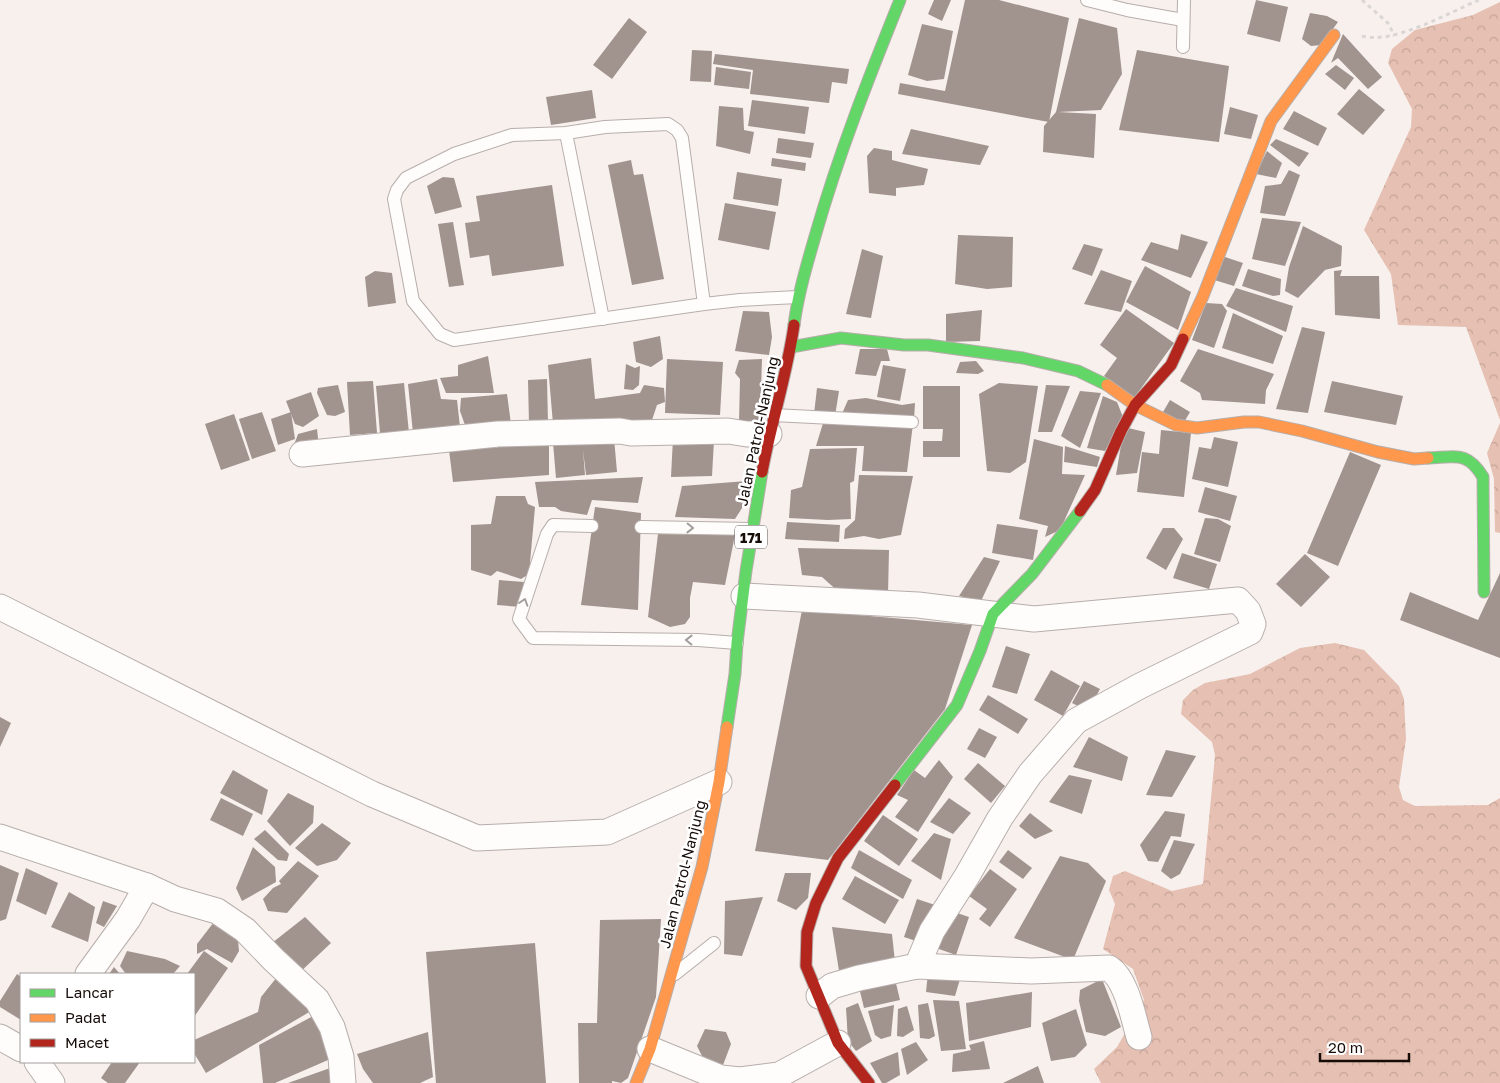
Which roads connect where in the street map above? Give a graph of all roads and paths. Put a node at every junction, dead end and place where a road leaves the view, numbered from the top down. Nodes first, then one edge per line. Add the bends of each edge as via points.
1 (900, 0) edge
2 (1087, 0) edge
3 (1184, 0) edge
4 (1362, 0) edge
5 (1479, 0) edge
6 (1183, 20) junction
7 (1334, 35) joint
8 (1394, 36) junction
9 (1183, 47) dead end
10 (566, 133) junction
11 (798, 297) junction
12 (704, 304) junction
13 (603, 319) junction
14 (791, 347) junction
15 (1135, 406) junction
16 (912, 422) dead end
17 (771, 425) junction
18 (302, 454) dead end
19 (592, 526) dead end
20 (641, 527) dead end
21 (752, 528) junction
22 (1484, 592) dead end
23 (744, 596) junction
24 (0, 607) edge
25 (993, 614) junction
26 (737, 643) junction
27 (720, 782) junction
28 (0, 837) edge
29 (147, 886) junction
30 (714, 943) dead end
31 (917, 966) junction
32 (89, 973) edge
33 (671, 977) junction
34 (819, 996) junction
35 (0, 1037) edge
36 (1139, 1038) dead end
37 (838, 1043) junction
38 (20, 1048) edge
39 (650, 1049) junction
40 (38, 1063) edge
41 (52, 1083) edge
42 (343, 1083) edge
43 (636, 1083) edge
44 (869, 1083) edge

1 - 11 street, Jalan Patrol-Nanjung / 171 via 831,180
2 - 6 lane
3 - 6 lane
4 - 8 path via 1389,24
5 - 8 path
6 - 9 lane
7 - 8 path via 1341,29 1349,29 1365,37
7 - 15 street via 1271,121 1203,296 1171,365
10 - 12 lane via 605,127 668,124 677,130 682,138
10 - 13 lane
10 - 13 lane via 512,135 454,154 406,178 394,199 413,301 440,334 454,340
11 - 12 lane
11 - 14 street, Jalan Patrol-Nanjung / 171
12 - 13 lane
14 - 15 street via 841,338 1023,358 1078,371 1108,386
14 - 17 street, Jalan Patrol-Nanjung / 171
15 - 22 street via 1176,425 1197,428 1259,422 1414,459 1467,459 1475,464 1483,477
15 - 25 street via 1095,490 1032,574
16 - 17 lane
17 - 18 street via 710,431 498,434
17 - 21 street, Jalan Patrol-Nanjung / 171
26 -> 19 lane via 532,638 519,619 547,534 553,525
20 -> 21 lane
21 - 23 street, Jalan Patrol-Nanjung / 171
23 - 25 street via 918,605
23 - 26 street, Jalan Patrol-Nanjung / 171
24 - 27 street via 372,794 477,838 606,832
25 - 31 street via 1034,619 1238,600 1248,611 1253,624 1250,632 1076,721 1030,774 1000,818 932,930
25 - 34 street via 957,705 838,858 816,903 808,932 806,966
26 - 27 street, Jalan Patrol-Nanjung / 171
27 - 33 street, Jalan Patrol-Nanjung / 171 via 702,867
28 - 29 street
29 - 32 street via 128,919
29 - 42 street via 175,899 217,911 245,930 317,1000 332,1026
30 - 33 lane
31 - 34 street via 832,986
31 - 36 street via 1031,971 1109,968 1117,973 1122,984
33 - 39 street, Jalan Patrol-Nanjung / 171
34 - 37 street
35 - 38 street
37 - 39 street via 778,1075 740,1080 721,1078
37 - 44 street
39 - 43 street, Jalan Patrol-Nanjung / 171
40 - 41 street

